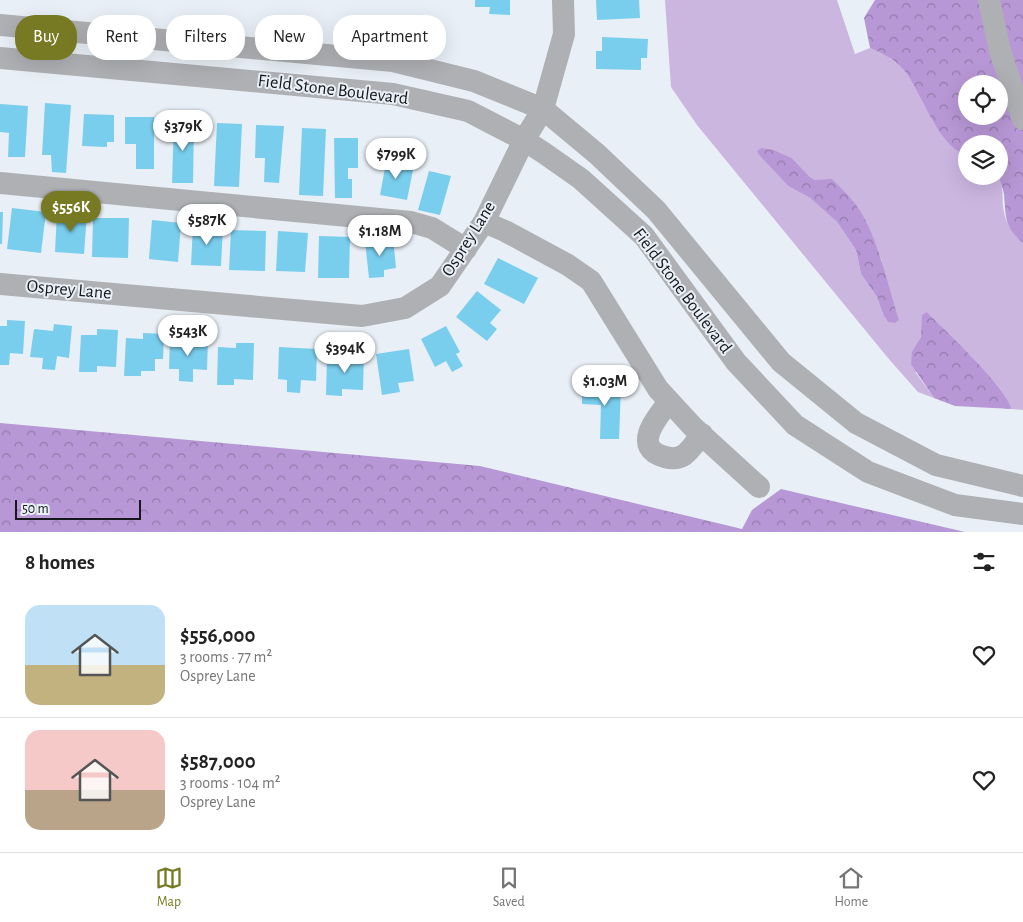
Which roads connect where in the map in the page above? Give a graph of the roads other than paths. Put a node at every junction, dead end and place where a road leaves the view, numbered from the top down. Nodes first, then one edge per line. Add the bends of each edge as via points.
1 (563, 0) edge
2 (989, 0) edge
3 (0, 25) edge
4 (0, 58) edge
5 (543, 109) junction
6 (1023, 119) edge
7 (524, 140) junction
8 (0, 183) edge
9 (484, 222) junction
10 (466, 249) junction
11 (0, 284) edge
12 (669, 402) junction
13 (702, 434) junction
14 (1023, 486) edge
15 (760, 487) dead end
16 (1023, 514) edge

1 - 5 street, Osprey Lane via 564,34
2 - 6 street via 1000,51
3 - 5 street, Field Stone Boulevard via 393,61 474,81
4 - 7 street, Field Stone Boulevard via 393,94 468,111
5 - 7 street, Osprey Lane
5 - 14 street, Field Stone Boulevard via 656,210 780,362 856,423 936,465
7 - 9 street, Osprey Lane
7 - 16 street, Field Stone Boulevard via 580,180 644,236 736,362 795,426 868,472 955,505
8 - 10 street via 411,222 432,228
9 - 10 street, Osprey Lane
9 - 12 street via 574,268 591,281 626,341
10 - 11 street, Osprey Lane via 440,286 405,308 362,316
12 - 13 street
12 - 13 street via 653,422 648,442 652,450 660,456 678,458
13 - 15 street

